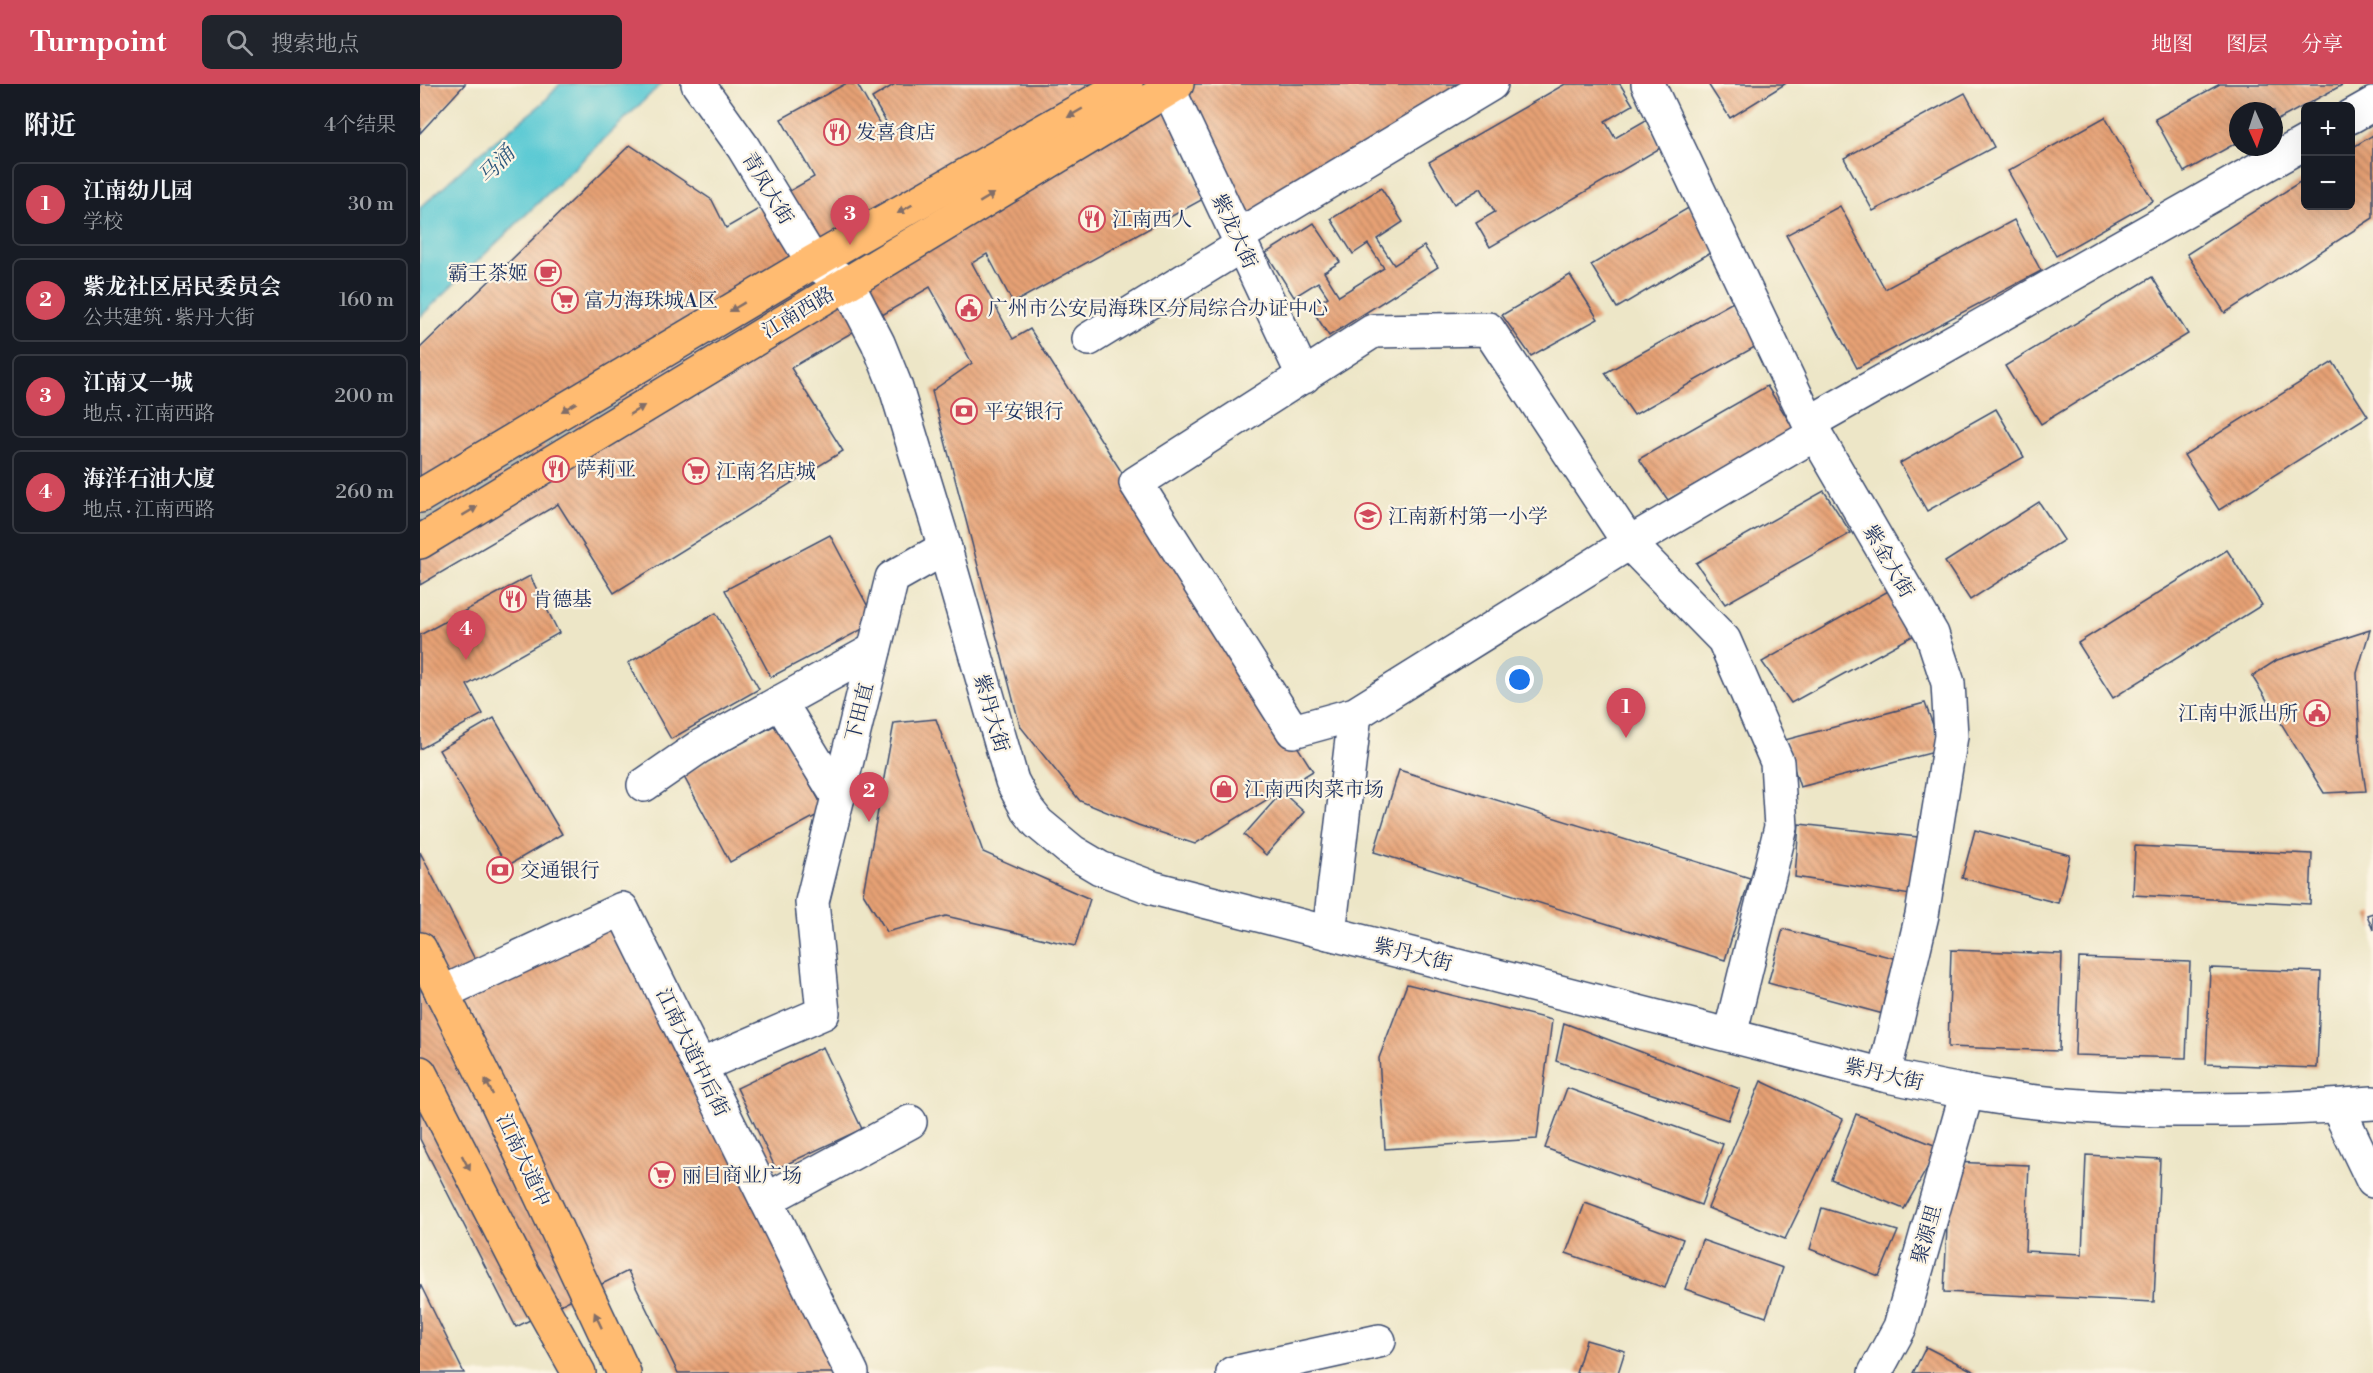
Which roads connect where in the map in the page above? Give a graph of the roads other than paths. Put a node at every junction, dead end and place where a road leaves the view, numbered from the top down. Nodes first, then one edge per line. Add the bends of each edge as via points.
1 (698, 84) edge
2 (1126, 84) edge
3 (1491, 84) edge
4 (1648, 84) edge
5 (1170, 86) edge
6 (2373, 104) edge
7 (2355, 114) edge
8 (2301, 145) edge
9 (1240, 240) junction
10 (813, 262) junction
11 (847, 283) junction
12 (1089, 339) dead end
13 (1304, 377) junction
14 (1812, 428) junction
15 (420, 496) edge
16 (420, 542) edge
17 (1629, 543) junction
18 (945, 548) junction
19 (874, 650) junction
20 (780, 702) junction
21 (1355, 714) junction
22 (644, 784) dead end
23 (838, 797) junction
24 (1329, 933) junction
25 (420, 949) edge
26 (442, 993) junction
27 (1730, 1035) junction
28 (700, 1066) junction
29 (420, 1073) edge
30 (1884, 1075) junction
31 (1967, 1092) junction
32 (2373, 1102) edge
33 (2337, 1106) junction
34 (909, 1122) dead end
35 (2373, 1181) edge
36 (766, 1200) junction
37 (1379, 1341) dead end
38 (567, 1358) edge
39 (579, 1373) edge
40 (624, 1373) edge
41 (852, 1373) edge
42 (1236, 1373) edge
43 (1875, 1373) edge

1 - 10 street, 青凤大街 via 743,147
2 -> 10 main road
3 - 9 street
4 - 14 street, 紫金大街
5 - 9 street, 紫龙大街
11 -> 5 main road, 江南西路
6 - 7 street
8 - 14 street
9 - 12 street
9 - 13 street, 紫龙大街
10 - 11 street, 青凤大街
10 -> 15 main road
16 -> 11 main road, 江南西路
11 - 18 street, 紫丹大街 via 895,385
13 - 17 street via 1373,331 1488,329
13 - 21 street via 1136,483 1293,731
14 - 17 street
14 - 30 street, 紫金大街 via 1932,634 1948,682 1951,736 1922,915
17 - 21 street
17 - 27 street via 1724,640 1777,762 1781,827
18 - 19 street, 下田直 via 892,578
18 - 24 street, 紫丹大街 via 1012,781 1038,823 1100,868 1153,888
19 - 20 street
19 - 23 street, 下田直
20 - 22 street via 699,747
20 - 23 street
21 - 24 street
23 - 28 street, 下田直 via 812,902 823,1012
24 - 27 street, 紫丹大街
25 - 26 main road, 江南大道中
26 - 28 street, 江南大道中后街 via 622,909
40 -> 26 main road, 江南大道中
27 - 30 street, 紫丹大街
28 - 36 street, 江南大道中后街
29 -> 38 main road
30 - 31 street, 紫丹大街
31 - 33 street, 紫丹大街 via 2026,1101 2170,1110
31 - 43 street, 聚源里 via 1900,1327
32 - 33 street, 紫丹大街
33 - 35 street
34 - 36 street
36 - 41 street, 江南大道中后街
37 - 42 street
38 - 39 main road

